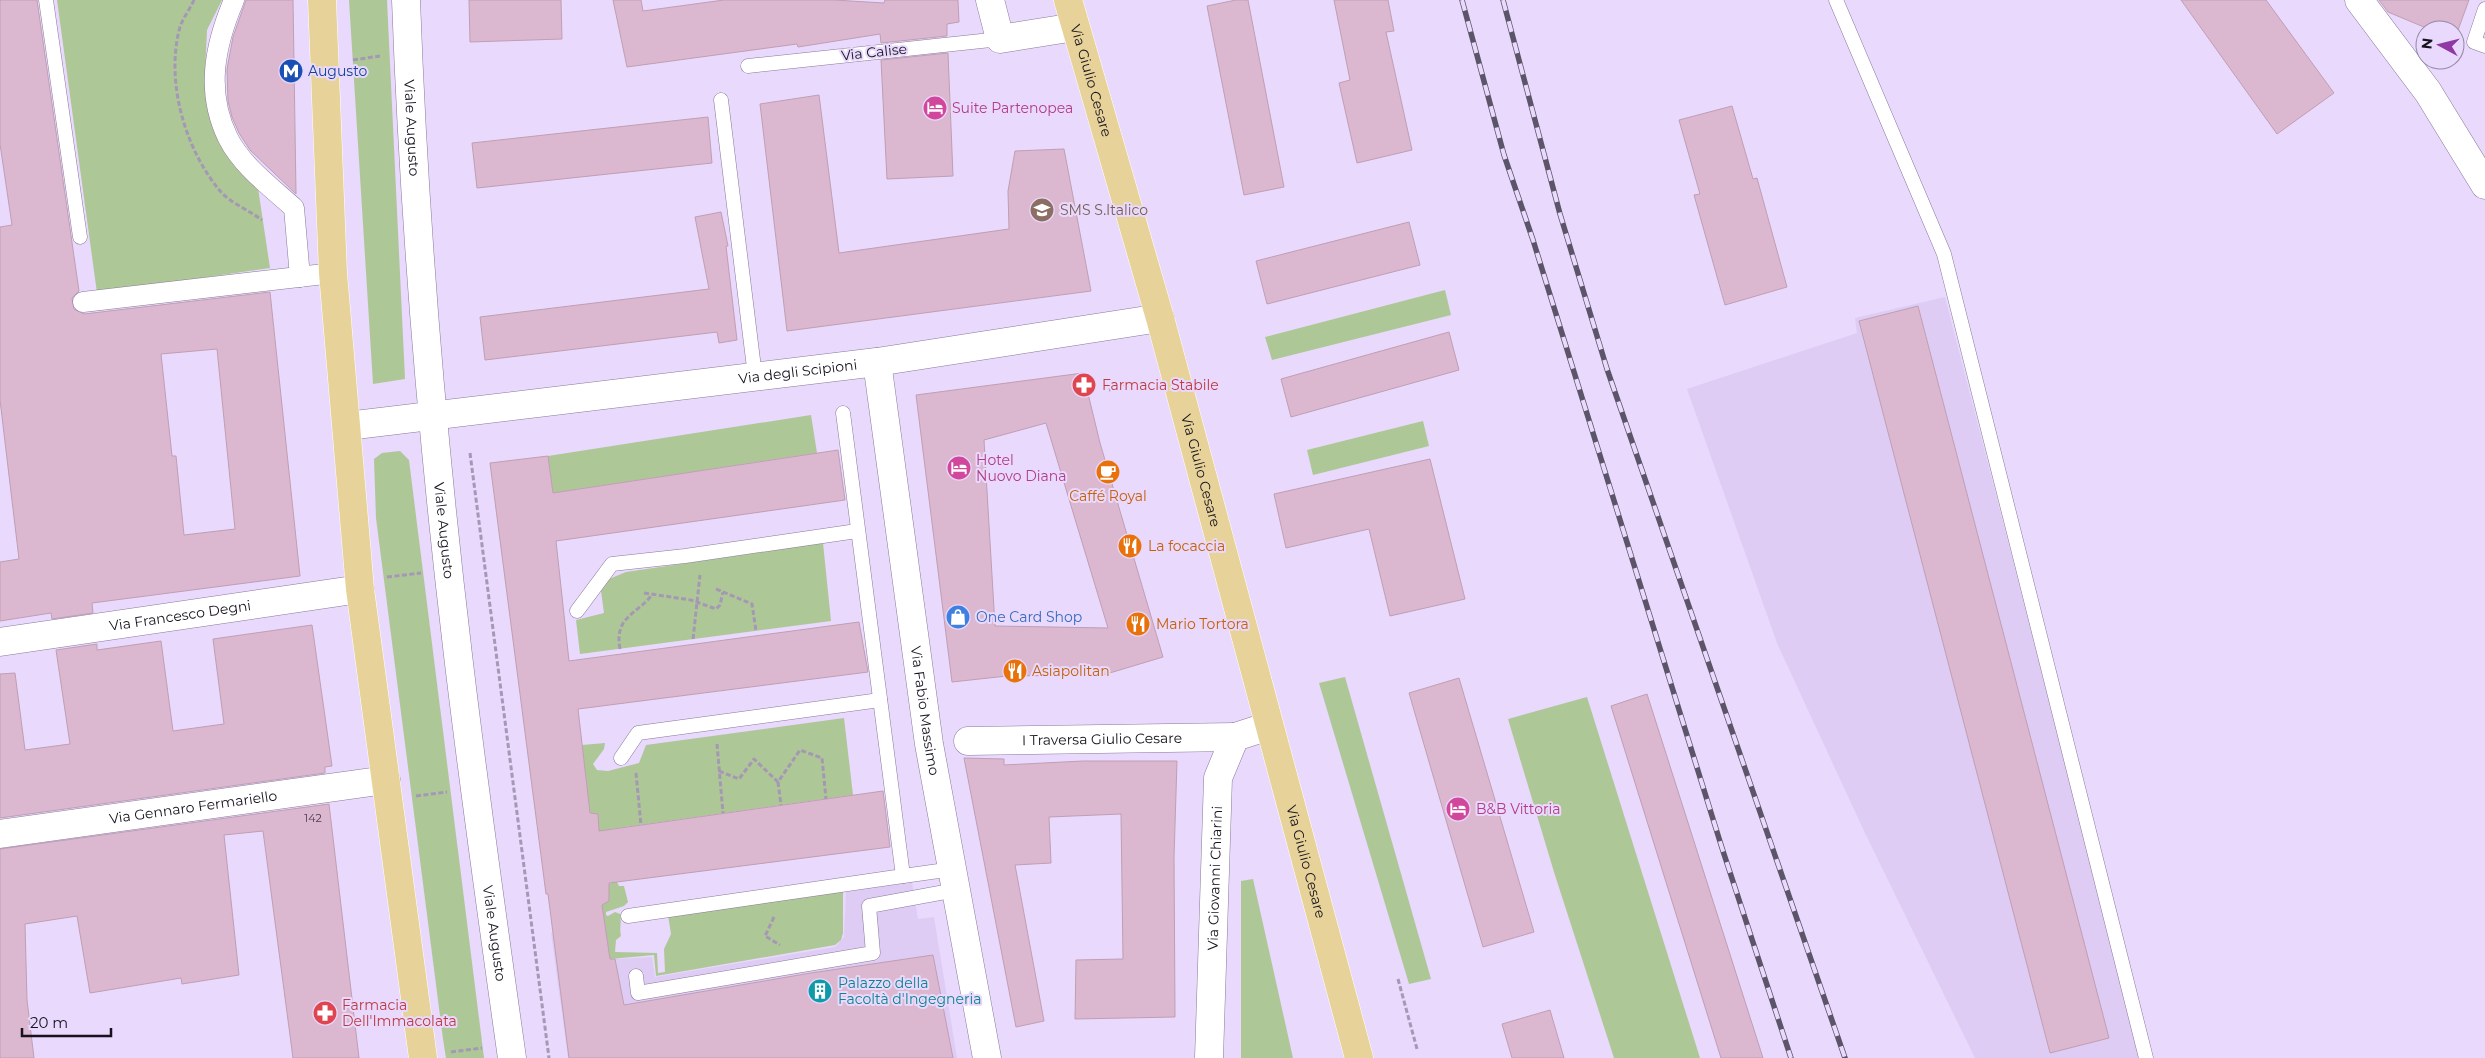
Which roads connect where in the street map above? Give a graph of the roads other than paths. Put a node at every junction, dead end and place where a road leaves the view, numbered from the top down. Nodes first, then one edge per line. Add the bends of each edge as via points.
1 (46, 0) edge
2 (234, 0) edge
3 (322, 0) edge
4 (406, 0) edge
5 (990, 0) edge
6 (1068, 0) edge
7 (1836, 0) edge
8 (2359, 0) edge
9 (2485, 9) edge
10 (1075, 27) junction
11 (1000, 39) junction
12 (2485, 46) edge
13 (748, 66) dead end
14 (721, 100) dead end
15 (2485, 185) edge
16 (80, 238) dead end
17 (333, 273) junction
18 (300, 277) junction
19 (83, 302) dead end
20 (1160, 318) junction
21 (877, 362) junction
22 (755, 376) junction
23 (843, 413) dead end
24 (434, 415) junction
25 (347, 426) junction
26 (857, 532) junction
27 (371, 583) junction
28 (576, 611) dead end
29 (0, 642) edge
30 (880, 700) junction
31 (1269, 726) junction
32 (1235, 737) junction
33 (968, 741) dead end
34 (621, 758) dead end
35 (386, 780) junction
36 (0, 834) edge
37 (903, 876) junction
38 (954, 880) junction
39 (628, 916) dead end
40 (636, 976) dead end
41 (433, 1056) edge
42 (512, 1058) edge
43 (987, 1058) edge
44 (1209, 1058) edge
45 (1359, 1058) edge
46 (2146, 1058) edge

1 - 16 lane
2 - 18 street via 225,23 213,78 218,108 228,138 247,164 294,208
3 - 17 main road
4 - 24 street, Viale Augusto via 421,284
5 - 11 street
6 - 10 main road, Via Giulio Cesare
7 - 46 lane via 1944,254
8 - 15 street via 2428,92
9 - 12 lane via 2474,42
10 - 11 street
10 - 20 main road, Via Giulio Cesare
11 - 13 lane, Via Calise
14 - 22 lane
17 - 18 street
17 - 25 main road
18 - 19 street
20 - 21 street, Via degli Scipioni
20 - 31 main road, Via Giulio Cesare
21 - 22 street, Via degli Scipioni
21 - 38 street, Via Fabio Massimo via 930,744
22 - 24 street, Via degli Scipioni
23 - 26 lane
24 - 25 street, Via degli Scipioni
24 - 42 street, Viale Augusto via 458,662
25 - 27 main road
26 - 28 lane via 612,564
26 - 30 lane
27 - 29 street, Via Francesco Degni
27 - 35 main road
30 - 34 lane via 638,733
30 - 37 lane
31 - 32 street
31 - 45 main road, Via Giulio Cesare
32 - 33 street, I Traversa Giulio Cesare
32 - 44 street, Via Giovanni Chiarini via 1218,778
35 - 36 street, Via Gennaro Fermariello
35 - 41 main road
37 - 38 lane
37 - 39 lane
38 - 40 lane via 869,906 873,953 638,993
38 - 43 street, Via Fabio Massimo

